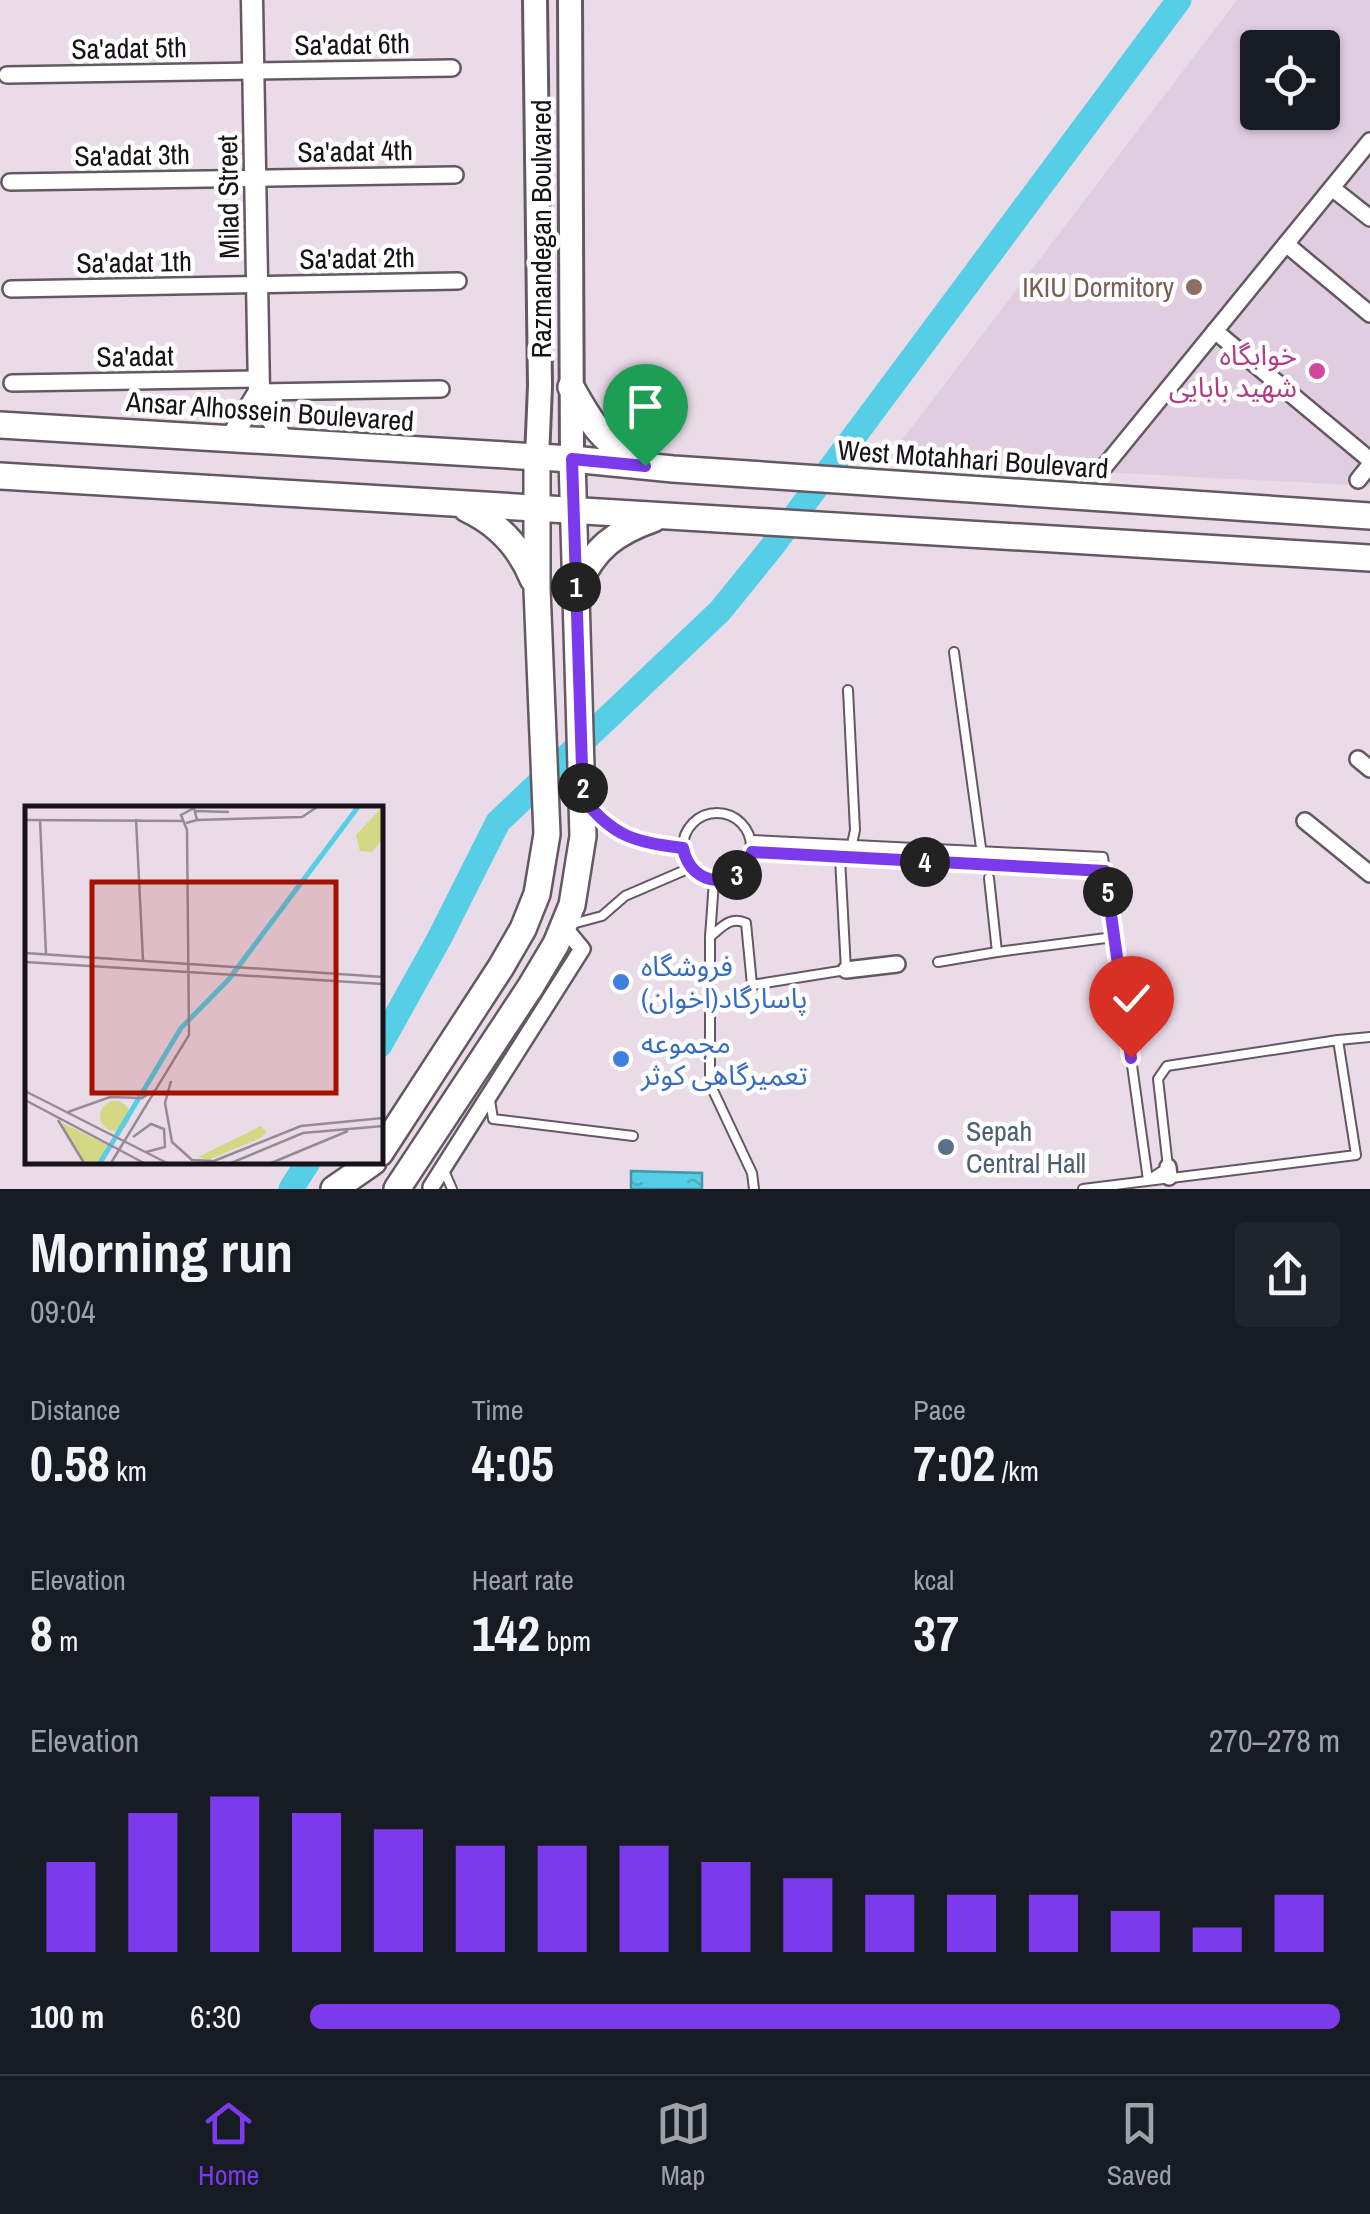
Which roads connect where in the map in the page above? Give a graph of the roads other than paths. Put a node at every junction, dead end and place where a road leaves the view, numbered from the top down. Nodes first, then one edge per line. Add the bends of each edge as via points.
1 (252, 0) edge
2 (535, 0) edge
3 (570, 0) edge
4 (452, 68) dead end
5 (253, 71) junction
6 (6, 76) dead end
7 (1370, 140) edge
8 (455, 174) dead end
9 (255, 178) junction
10 (10, 182) dead end
11 (1332, 188) junction
12 (1370, 218) edge
13 (1286, 244) junction
14 (458, 281) dead end
15 (257, 284) junction
16 (12, 289) dead end
17 (1370, 314) edge
18 (1215, 331) junction
19 (12, 383) dead end
20 (258, 386) junction
21 (572, 387) junction
22 (441, 389) dead end
23 (0, 424) edge
24 (231, 438) junction
25 (284, 442) junction
26 (537, 458) junction
27 (572, 459) junction
28 (1370, 462) edge
29 (1105, 466) dead end
30 (673, 469) junction
31 (0, 476) edge
32 (1358, 480) dead end
33 (442, 504) junction
34 (536, 510) junction
35 (574, 512) junction
36 (662, 516) junction
37 (1370, 516) edge
38 (1370, 558) edge
39 (536, 589) junction
40 (576, 590) junction
41 (954, 652) dead end
42 (848, 690) dead end
43 (583, 798) junction
44 (1305, 821) dead end
45 (752, 840) junction
46 (852, 844) junction
47 (683, 848) junction
48 (982, 851) junction
49 (752, 852) junction
50 (840, 858) junction
51 (982, 864) junction
52 (690, 868) junction
53 (1105, 871) junction
54 (1370, 874) edge
55 (989, 878) dead end
56 (714, 881) junction
57 (563, 926) junction
58 (710, 937) junction
59 (1114, 937) junction
60 (997, 952) junction
61 (938, 962) dead end
62 (898, 964) dead end
63 (846, 970) junction
64 (1370, 1037) edge
65 (1338, 1040) junction
66 (489, 1095) junction
67 (444, 1120) junction
68 (633, 1136) dead end
69 (382, 1150) edge
70 (371, 1164) edge
71 (373, 1164) edge
72 (443, 1168) junction
73 (1168, 1172) junction
74 (1148, 1180) junction
75 (423, 1188) edge
76 (334, 1189) edge
77 (356, 1189) edge
78 (397, 1189) edge
79 (452, 1189) edge
80 (754, 1189) edge
81 (1083, 1189) edge

1 - 5 street, Milad Street
2 - 26 main road, Razmandegan Boulvared
3 - 21 main road, Razmandegan Boulvared
4 - 5 street, Sa'adat 6th
5 - 6 street, Sa'adat 5th
5 - 9 street, Milad Street
7 - 11 street
8 - 9 street, Sa'adat 4th
9 - 10 street, Sa'adat 3th
9 - 15 street, Milad Street
11 - 12 street
11 - 13 street
13 - 17 street
13 - 18 street
14 - 15 street, Sa'adat 2th
15 - 16 street, Sa'adat 1th
15 - 20 street, Milad Street
18 - 28 street
18 - 29 street
19 - 20 street, Sa'adat
20 - 22 street, Sa'adat
20 - 24 street
20 - 25 street
21 - 27 main road, Razmandegan Boulvared
21 - 30 main road via 606,442
23 - 24 main road, Ansar Alhossein Boulevared
24 - 25 main road, Ansar Alhossein Boulevared
25 - 26 main road, Ansar Alhossein Boulevared
26 - 27 main road, Ansar Alhossein Boulevared
26 - 34 main road
27 - 30 main road, West Motahhari Boulevard
27 - 35 main road
28 - 32 street
30 - 37 main road, West Motahhari Boulevard
31 - 33 main road
33 - 34 main road
33 - 39 main road via 488,518 523,554
34 - 35 main road
34 - 39 main road
35 - 36 main road
35 - 40 main road
36 - 38 main road
36 - 40 main road via 616,534 597,550
39 - 69 main road via 547,798 537,894 523,928
40 - 43 main road
41 - 48 lane
42 - 46 lane
43 - 47 lane via 620,835
43 - 57 main road via 580,869
44 - 54 street
45 - 46 lane
45 - 47 lane via 739,820 716,812 688,828
45 - 49 lane
46 - 48 lane
46 - 50 lane
47 - 52 lane
48 - 51 lane
48 - 53 lane via 1103,857
49 - 50 lane
49 - 56 lane via 741,872
50 - 51 lane
50 - 63 lane
51 - 53 lane
52 - 56 lane
52 - 57 lane via 625,896 602,916
53 - 59 lane
55 - 60 lane
56 - 58 lane
57 - 66 street via 582,949
57 - 67 main road
58 - 63 lane via 729,921 746,923 752,985
58 - 80 lane via 710,1084
59 - 60 lane
59 - 74 lane
60 - 61 lane
62 - 63 street
64 - 65 lane
65 - 73 lane via 1168,1066 1158,1079
65 - 73 lane via 1356,1155
66 - 68 lane via 493,1119
66 - 72 street
67 - 75 main road
67 - 78 main road
70 - 76 main road
71 - 77 main road
72 - 75 street
72 - 79 lane
73 - 74 lane
74 - 81 lane

